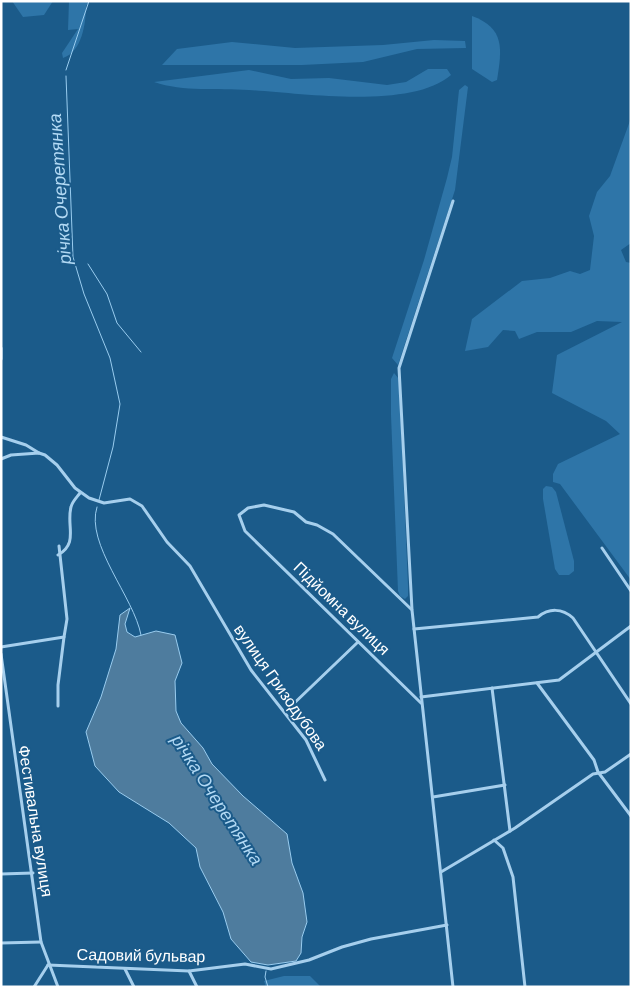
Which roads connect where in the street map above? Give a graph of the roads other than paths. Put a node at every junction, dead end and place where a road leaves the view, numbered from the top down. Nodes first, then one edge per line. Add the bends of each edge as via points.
1 (453, 202) dead end
2 (1, 348) edge
3 (1, 359) edge
4 (1, 437) edge
5 (39, 453) junction
6 (1, 458) edge
7 (80, 493) junction
8 (59, 546) dead end
9 (602, 548) dead end
10 (58, 555) junction
11 (631, 591) edge
12 (412, 610) junction
13 (631, 626) edge
14 (414, 629) junction
15 (64, 637) junction
16 (358, 642) junction
17 (1, 647) edge
18 (595, 653) junction
19 (1, 654) edge
20 (537, 683) junction
21 (492, 688) junction
22 (420, 697) junction
23 (422, 704) junction
24 (631, 704) edge
25 (58, 706) dead end
26 (286, 711) junction
27 (631, 754) edge
28 (598, 772) junction
29 (325, 780) dead end
30 (505, 786) junction
31 (433, 797) junction
32 (631, 816) edge
33 (510, 831) junction
34 (494, 840) junction
35 (441, 872) junction
36 (33, 873) junction
37 (1, 874) edge
38 (447, 925) junction
39 (41, 942) junction
40 (1, 943) edge
41 (48, 965) junction
42 (125, 968) junction
43 (189, 971) junction
44 (34, 987) edge
45 (58, 987) edge
46 (134, 987) edge
47 (197, 987) edge
48 (453, 987) edge
49 (526, 987) edge

1 - 12 street via 399,368
2 - 3 street
4 - 5 street
5 - 6 street
5 - 7 street via 52,459
7 - 10 street via 71,506 72,541
7 - 26 street, вулиця Гризодубова via 96,501 130,499 139,503 167,542 190,566 251,670
8 - 10 street
9 - 11 street
10 - 15 street via 67,619
12 - 14 street
12 - 16 street, Підйомна вулиця via 332,534 306,522 294,512 264,505 248,508 239,515 245,531
13 - 18 street
14 - 18 street via 538,617 561,610 573,618
14 - 22 street
15 - 17 street
15 - 25 street
16 - 23 street, Підйомна вулиця
16 - 26 street
18 - 20 street via 559,680
18 - 24 street
19 - 36 street, Фестивальна вулиця
20 - 21 street
20 - 28 street via 594,760
21 - 22 street
21 - 30 street
22 - 23 street
23 - 31 street
26 - 29 street, вулиця Гризодубова via 306,740
27 - 28 street via 605,772
28 - 32 street
28 - 33 street
30 - 31 street
30 - 33 street
31 - 35 street
33 - 34 street
34 - 35 street
34 - 49 street via 503,848 513,877
35 - 38 street
36 - 37 street
36 - 39 street, Фестивальна вулиця
38 - 43 street, Садовий бульвар via 371,939 310,960 271,969 232,965
38 - 48 street
39 - 40 street
39 - 41 street, Фестивальна вулиця
41 - 42 street, Садовий бульвар
41 - 44 street
41 - 45 street, Фестивальна вулиця
42 - 43 street, Садовий бульвар
42 - 46 street
43 - 47 street

